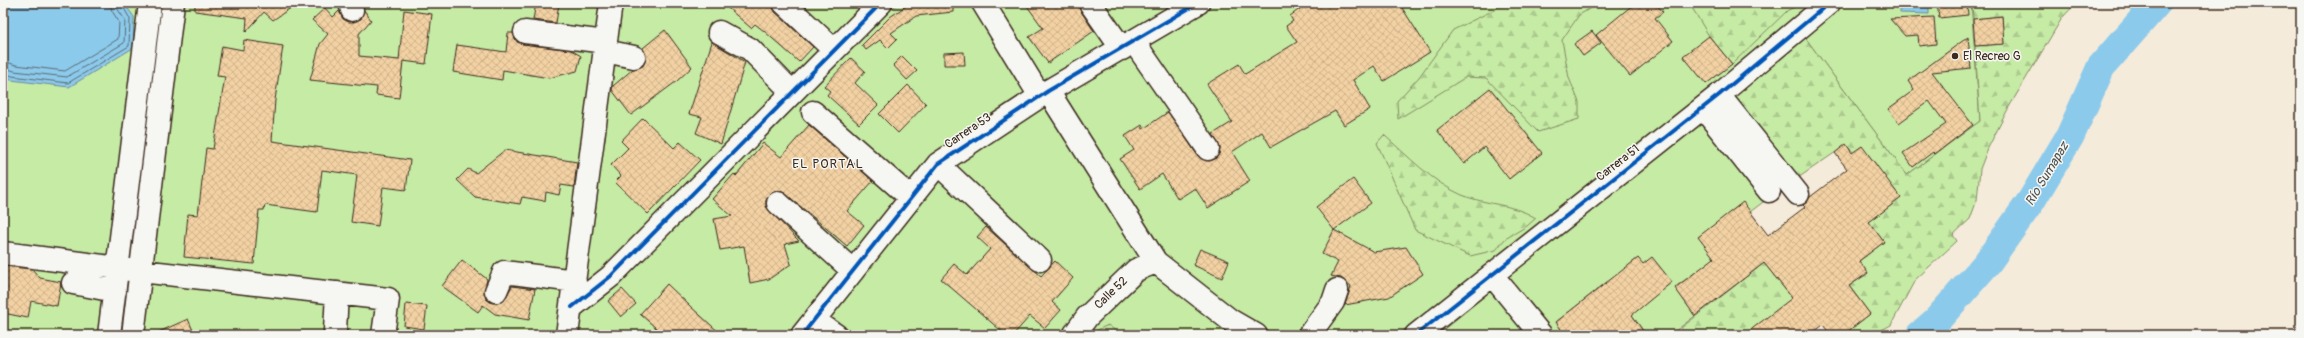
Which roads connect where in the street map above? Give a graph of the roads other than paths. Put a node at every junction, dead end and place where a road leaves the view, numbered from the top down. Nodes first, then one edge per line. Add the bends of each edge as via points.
1 (150, 3) edge
2 (173, 3) edge
3 (611, 3) edge
4 (784, 3) edge
5 (983, 3) edge
6 (1090, 3) edge
7 (1198, 3) edge
8 (1829, 3) edge
9 (876, 5) edge
10 (525, 32) dead end
11 (719, 32) dead end
12 (1128, 45) junction
13 (605, 47) junction
14 (834, 50) junction
15 (634, 57) dead end
16 (792, 92) junction
17 (1044, 94) junction
18 (1711, 102) junction
19 (813, 112) dead end
20 (134, 138) junction
21 (156, 140) junction
22 (1208, 149) dead end
23 (938, 164) junction
24 (1769, 191) dead end
25 (1798, 194) dead end
26 (911, 198) junction
27 (778, 203) dead end
28 (3, 253) edge
29 (1040, 260) dead end
30 (1156, 262) junction
31 (119, 268) junction
32 (141, 271) junction
33 (853, 271) junction
34 (1492, 275) junction
35 (575, 281) junction
36 (73, 284) dead end
37 (1337, 290) dead end
38 (115, 291) junction
39 (496, 291) dead end
40 (337, 293) junction
41 (572, 308) junction
42 (808, 327) edge
43 (335, 331) dead end
44 (109, 335) edge
45 (133, 335) edge
46 (384, 335) edge
47 (567, 335) edge
48 (836, 335) edge
49 (1074, 335) edge
50 (1256, 335) edge
51 (1309, 335) edge
52 (1416, 335) edge
53 (1541, 335) edge

1 - 20 street
2 - 21 street
3 - 13 street
4 - 14 street
5 - 17 street
6 - 12 street
7 - 12 street, Carrera 53
8 - 18 street, Carrera 51
9 - 14 street
10 - 13 street
11 - 16 street via 750,49
12 - 17 street, Carrera 53
12 - 22 street
13 - 15 street
13 - 35 street
14 - 16 street
16 - 41 street via 611,276
17 - 23 street, Carrera 53
17 - 30 street
18 - 24 street
18 - 25 street
18 - 34 street, Carrera 51
19 - 26 street
20 - 21 street
20 - 31 street
21 - 32 street
23 - 26 street, Carrera 53
23 - 29 street
26 - 33 street, Carrera 53
27 - 33 street
28 - 31 street
30 - 49 street, Calle 52 via 1130,275 1087,317
30 - 50 street via 1230,320
31 - 32 street
31 - 38 street
32 - 40 street
32 - 45 street
33 - 42 street, Carrera 53
34 - 52 street, Carrera 51
34 - 53 street
35 - 39 street via 504,272
35 - 41 street
36 - 38 street
37 - 51 street via 1333,302
38 - 44 street
40 - 43 street
40 - 46 street via 388,299
41 - 47 street
42 - 48 street

